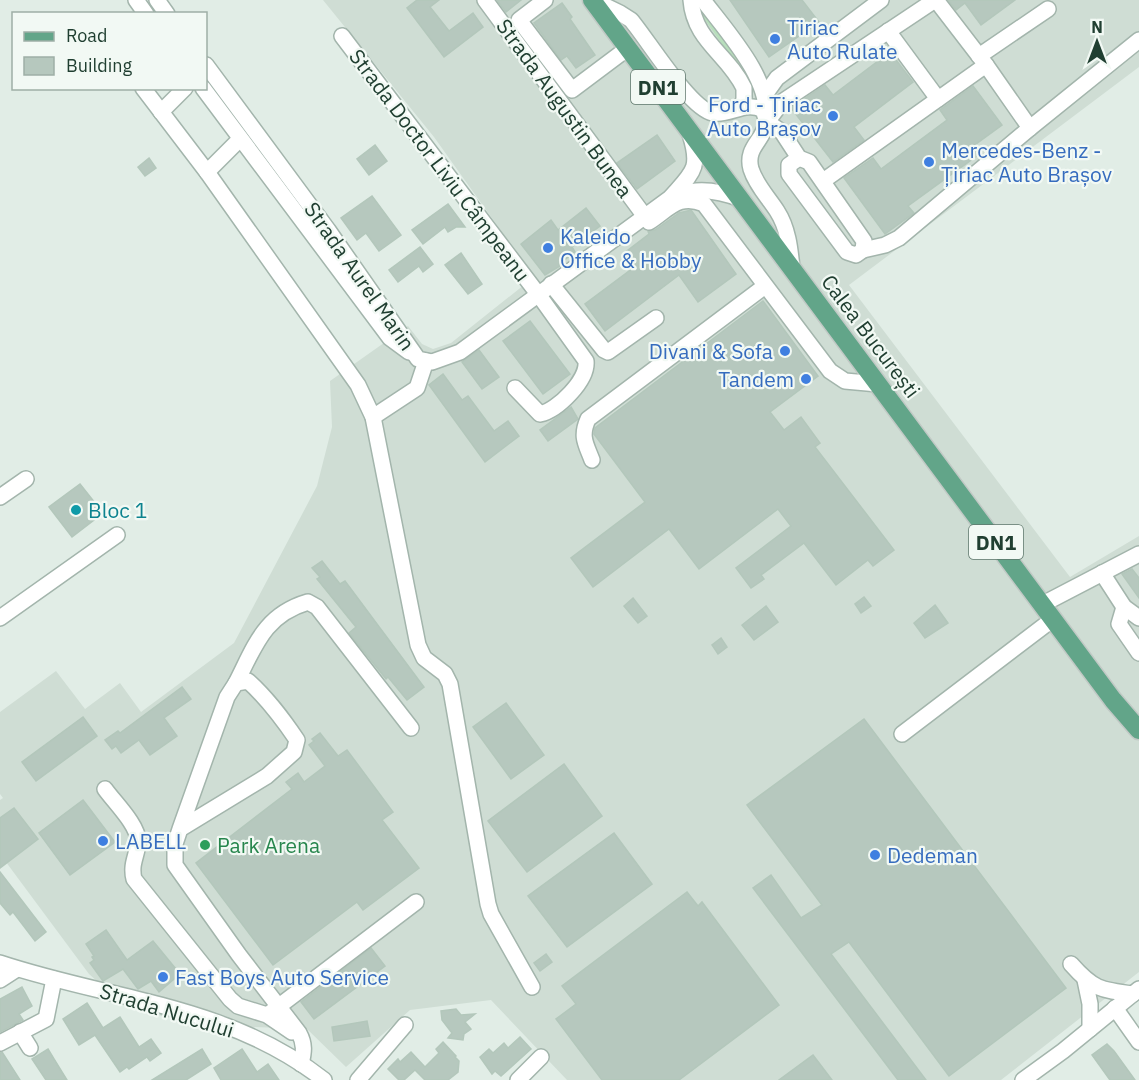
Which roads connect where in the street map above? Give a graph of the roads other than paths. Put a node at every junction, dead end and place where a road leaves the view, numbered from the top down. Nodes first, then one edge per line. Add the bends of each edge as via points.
1 (485, 0) edge
2 (545, 0) edge
3 (592, 0) edge
4 (691, 0) edge
5 (703, 0) edge
6 (881, 0) edge
7 (936, 0) edge
8 (1048, 9) dead end
9 (888, 31) junction
10 (342, 36) dead end
11 (1139, 40) edge
12 (628, 48) junction
13 (982, 61) junction
14 (207, 66) edge
15 (144, 90) edge
16 (183, 90) edge
17 (203, 90) edge
18 (938, 99) junction
19 (765, 101) junction
20 (737, 108) junction
21 (161, 112) junction
22 (767, 122) junction
23 (688, 127) junction
24 (1030, 128) junction
25 (240, 139) junction
26 (799, 158) junction
27 (207, 172) junction
28 (823, 181) junction
29 (670, 198) junction
30 (741, 199) junction
31 (645, 216) junction
32 (863, 250) junction
33 (352, 263) junction
34 (336, 265) junction
35 (792, 268) junction
36 (551, 284) junction
37 (765, 286) junction
38 (372, 291) junction
39 (356, 292) junction
40 (537, 294) junction
41 (656, 318) dead end
42 (422, 360) junction
43 (878, 384) junction
44 (515, 388) dead end
45 (373, 417) junction
46 (592, 460) dead end
47 (26, 479) dead end
48 (0, 497) edge
49 (117, 535) dead end
50 (1139, 554) edge
51 (1102, 573) junction
52 (1124, 607) junction
53 (1048, 611) junction
54 (0, 618) edge
55 (1139, 618) edge
56 (1139, 652) edge
57 (236, 683) junction
58 (1113, 700) junction
59 (411, 728) dead end
60 (1139, 730) edge
61 (902, 734) dead end
62 (1139, 742) edge
63 (105, 789) dead end
64 (180, 829) junction
65 (416, 902) dead end
66 (0, 963) edge
67 (1071, 964) dead end
68 (17, 969) junction
69 (54, 979) junction
70 (0, 980) edge
71 (1084, 980) junction
72 (532, 987) dead end
73 (1136, 991) edge
74 (1115, 1008) junction
75 (273, 1011) junction
76 (405, 1025) dead end
77 (1090, 1029) junction
78 (20, 1032) junction
79 (1139, 1042) edge
80 (0, 1043) edge
81 (30, 1048) dead end
82 (542, 1058) dead end
83 (312, 1072) edge
84 (297, 1080) edge
85 (358, 1080) edge
86 (518, 1080) edge
87 (1023, 1080) edge

1 - 31 street, Strada Augustin Bunea
2 - 12 street via 519,20 572,90
3 - 12 main road, Calea București / DN1
3 - 20 street via 631,20 692,101 706,111 720,114
4 - 20 street via 698,28 744,88 744,102
5 - 19 street via 757,74
6 - 19 street via 777,78 766,92
7 - 9 street
7 - 13 street
8 - 13 street
9 - 18 street
9 - 22 street via 782,102
10 - 40 street, Strada Doctor Liviu Câmpeanu
11 - 24 street
12 - 23 main road, Calea București / DN1
13 - 18 street
13 - 24 street
14 - 33 street, Strada Aurel Marin
15 - 21 street
16 - 21 street
17 - 25 street
18 - 28 street
19 - 22 street
20 - 22 street via 750,105 763,110
21 - 27 street
22 - 26 street via 782,132
22 - 35 street via 749,162 756,182 785,227
23 - 29 street, Strada Aurel Marin via 696,162 693,173
23 - 30 main road, Calea București / DN1
24 - 32 street via 899,238
25 - 27 street
25 - 34 street
26 - 28 street via 809,162
26 - 32 street via 789,165 789,174 847,252 856,255
27 - 45 street via 358,385
28 - 32 street via 864,241
29 - 30 street, Strada Aurel Marin via 687,192 714,192
29 - 31 street, Strada Aurel Marin
30 - 35 main road, Calea București / DN1
31 - 36 street, Strada Aurel Marin
31 - 37 street via 649,222 682,200 704,204
33 - 34 street
33 - 38 street, Strada Aurel Marin
34 - 39 street
35 - 43 main road, Calea București / DN1
36 - 40 street, Strada Aurel Marin
36 - 41 street via 608,352
37 - 43 street via 830,371 845,381
37 - 46 street via 588,419 583,437
38 - 39 street
38 - 42 street, Strada Aurel Marin
39 - 42 street via 390,338
40 - 42 street, Strada Aurel Marin via 460,352 432,362
40 - 44 street, Strada Doctor Liviu Câmpeanu via 586,361 586,368 578,386 540,414
42 - 45 street via 417,388
43 - 53 main road, Calea București / DN1
45 - 72 street via 418,645 424,658 446,674 450,684 488,904
47 - 48 street
49 - 54 street
50 - 51 street
51 - 52 street
51 - 53 street
52 - 55 street
52 - 56 street via 1119,624
53 - 58 main road, Calea București / DN1
53 - 61 street
57 - 59 street via 270,622 308,602 317,607
57 - 64 street via 227,697
57 - 64 street via 248,681 280,714 297,740 294,752 267,776
58 - 60 main road, Calea București / DN1
58 - 62 main road, Calea București / DN1
63 - 75 street via 136,830 134,879 230,999 238,1006
64 - 75 street via 175,865
65 - 75 street
66 - 68 street, Strada Nucului
67 - 71 street
68 - 69 street, Strada Nucului
68 - 70 street
69 - 78 street via 46,1019
69 - 83 street, Strada Nucului via 224,1023
71 - 73 street via 1101,989
71 - 77 street via 1090,1004
73 - 74 street
74 - 77 street
74 - 79 street
75 - 83 street via 303,1041
76 - 85 street
77 - 87 street
78 - 80 street
78 - 81 street
82 - 86 street
83 - 84 street

